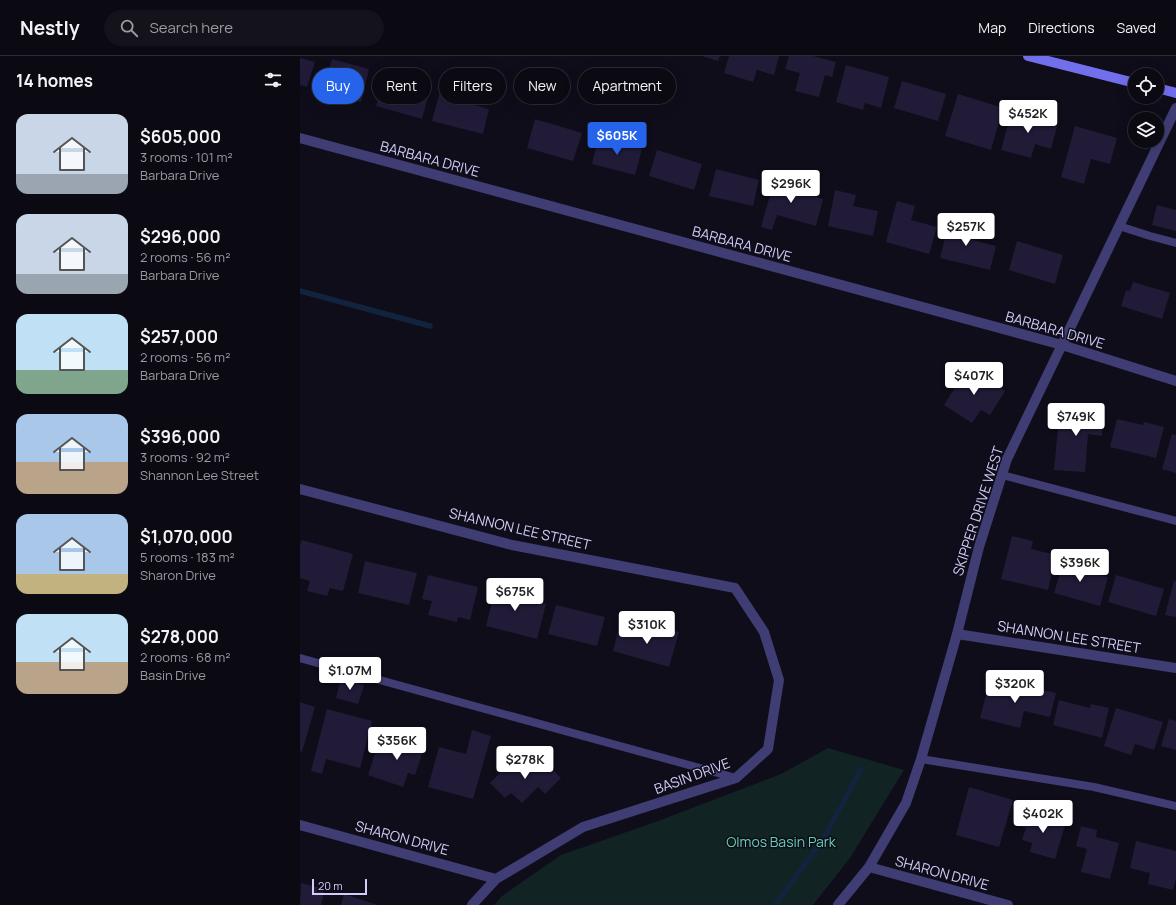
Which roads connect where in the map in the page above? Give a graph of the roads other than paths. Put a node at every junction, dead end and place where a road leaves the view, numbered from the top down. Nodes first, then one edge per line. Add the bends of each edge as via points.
1 (1028, 56) edge
2 (1128, 81) edge
3 (1164, 90) edge
4 (1176, 93) edge
5 (1176, 108) edge
6 (300, 138) edge
7 (1119, 226) junction
8 (1176, 243) edge
9 (1062, 345) junction
10 (1176, 381) edge
11 (1002, 475) junction
12 (300, 489) edge
13 (1176, 521) edge
14 (736, 588) joint
15 (957, 634) junction
16 (300, 658) edge
17 (1176, 668) edge
18 (921, 759) junction
19 (736, 778) junction
20 (1176, 806) edge
21 (300, 824) edge
22 (869, 867) junction
23 (496, 879) junction
24 (472, 905) edge
25 (838, 905) edge
26 (1008, 905) edge

1 - 2 street
3 - 4 street
5 - 7 street, SKIPPER DRIVE WEST
6 - 9 street, BARBARA DRIVE
7 - 8 lane
7 - 9 street, SKIPPER DRIVE WEST
9 - 10 street, BARBARA DRIVE
9 - 11 street, SKIPPER DRIVE WEST via 1007,459
11 - 13 lane
11 - 15 street, SKIPPER DRIVE WEST via 979,547
12 - 14 street, SHANNON LEE STREET via 512,545
14 - 19 street, BASIN DRIVE via 764,632 779,680 768,749
15 - 17 street, SHANNON LEE STREET
15 - 18 street, SKIPPER DRIVE WEST
16 - 19 lane
18 - 20 lane via 1094,787
18 - 22 street, SKIPPER DRIVE WEST via 906,804
19 - 23 street, BASIN DRIVE via 583,827
21 - 23 street, SHARON DRIVE
22 - 25 street, SKIPPER DRIVE WEST
22 - 26 street, SHARON DRIVE
23 - 24 street, BASIN DRIVE

